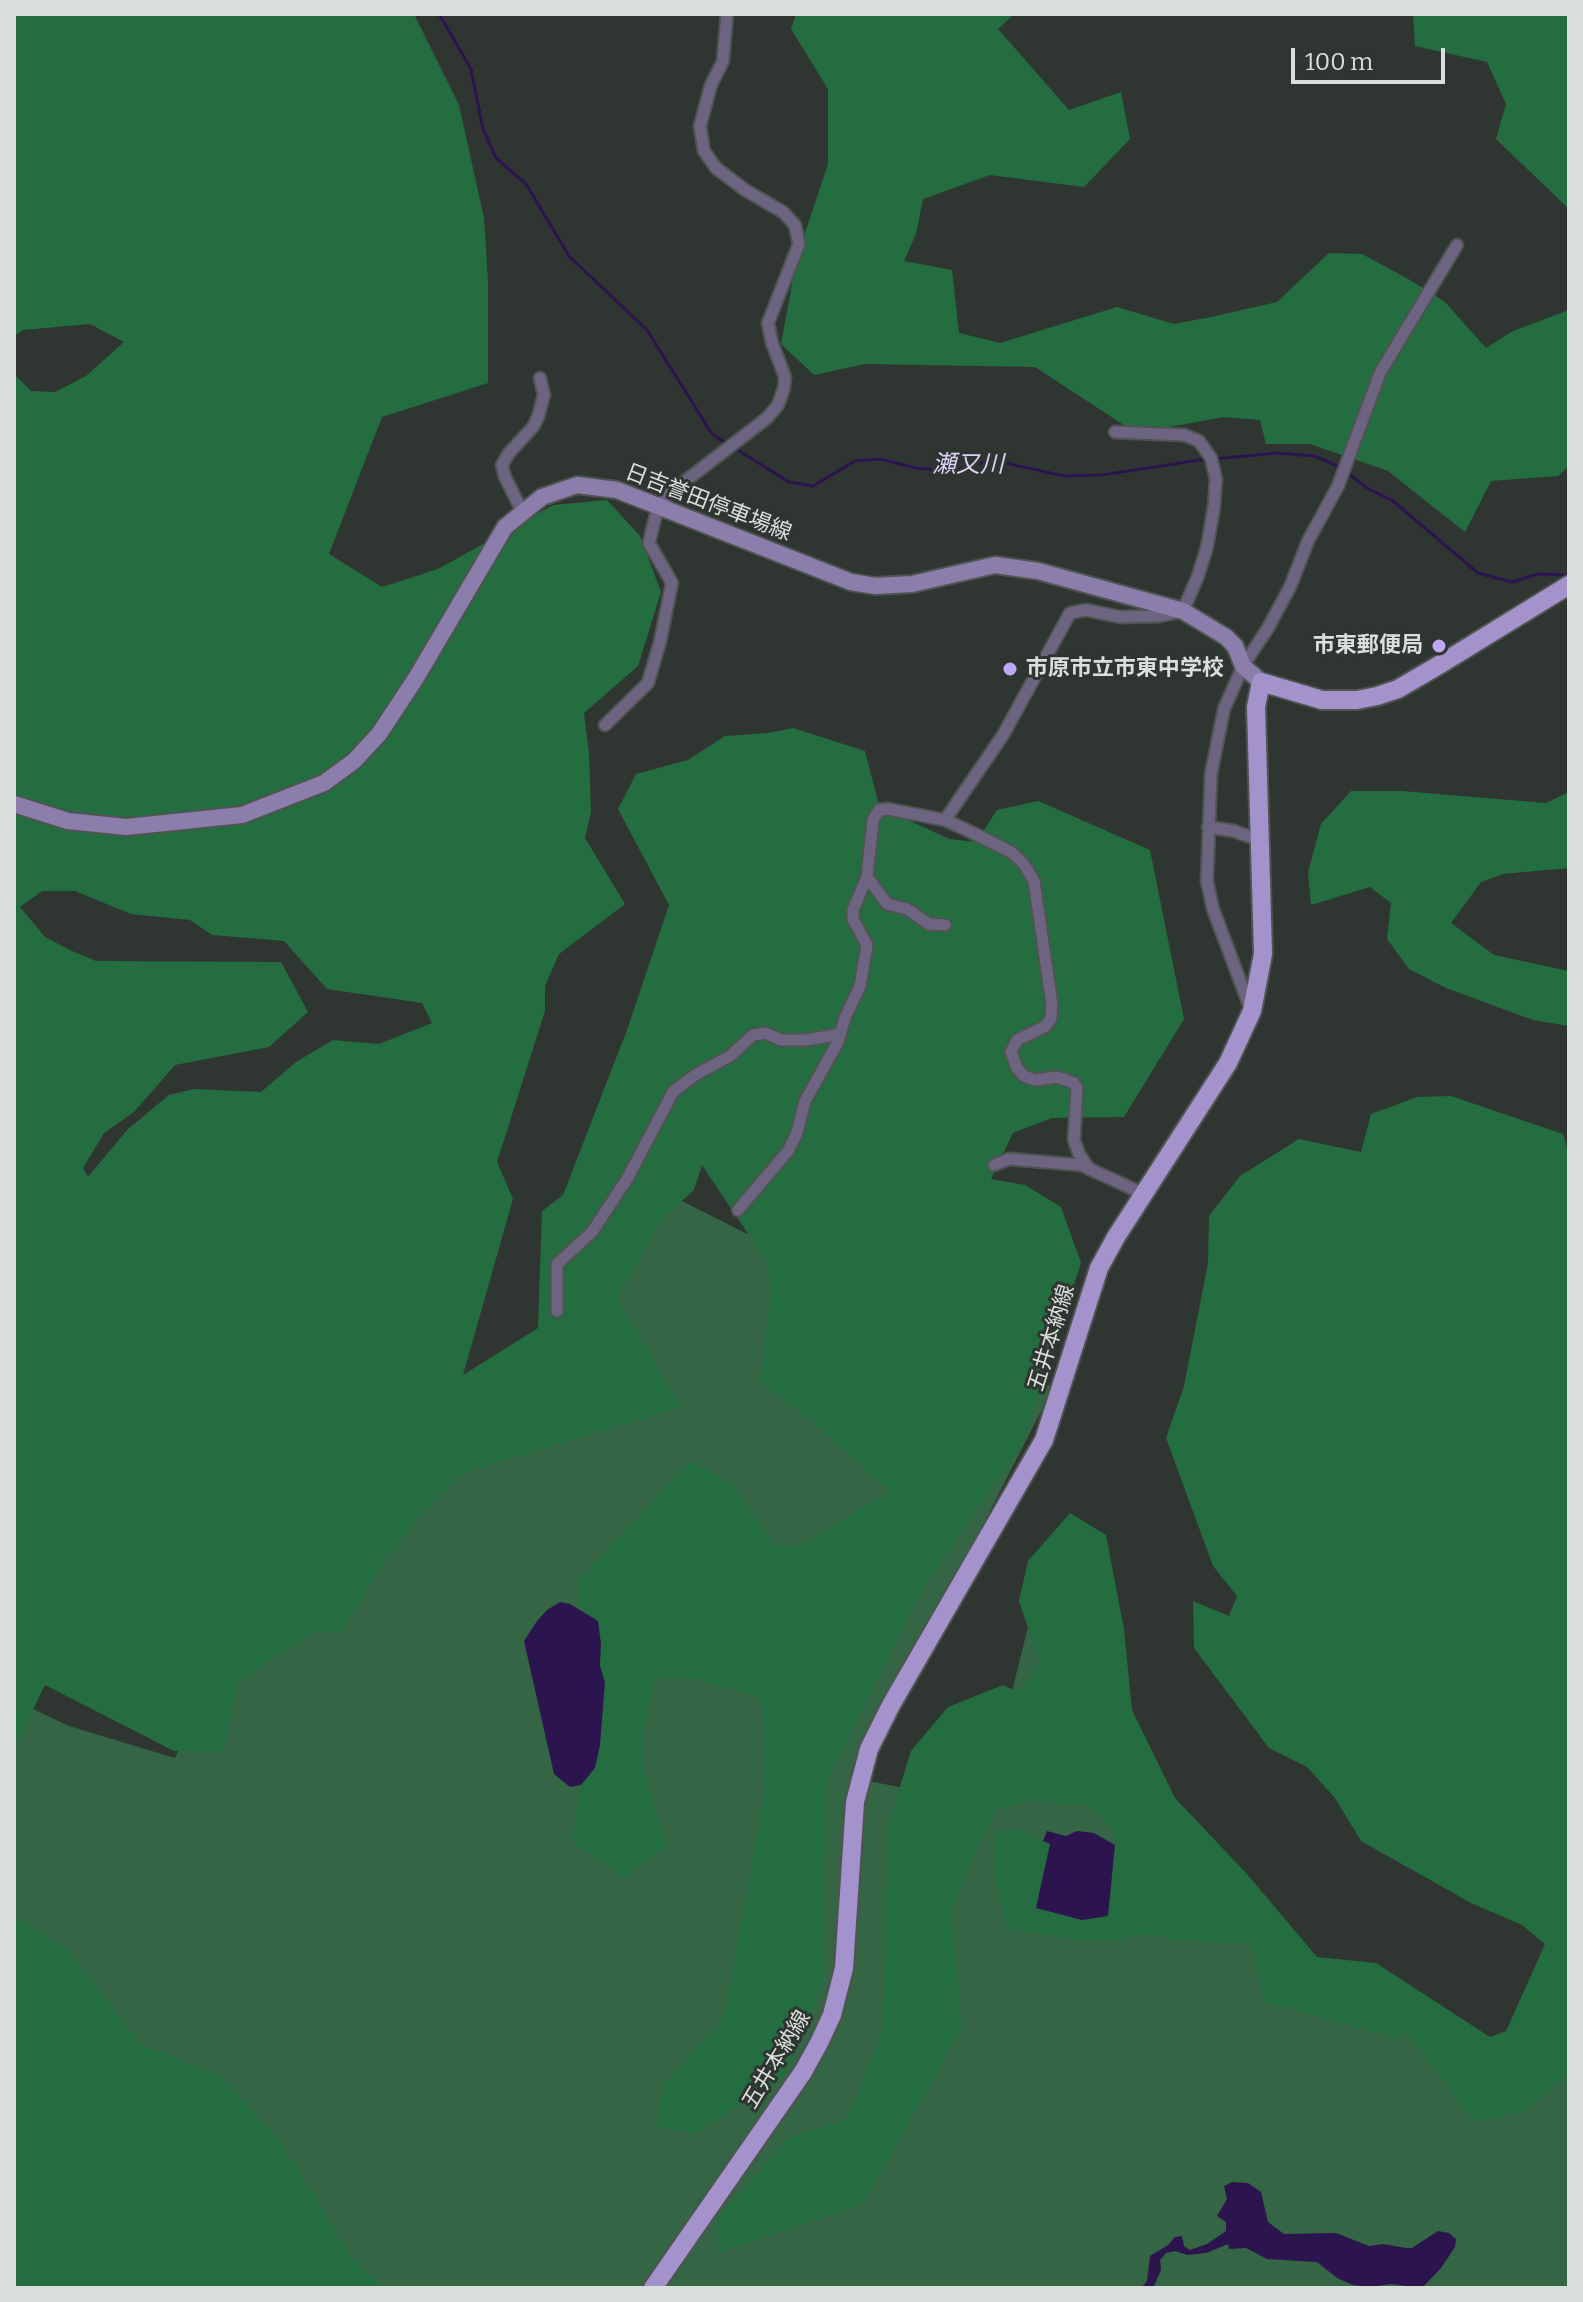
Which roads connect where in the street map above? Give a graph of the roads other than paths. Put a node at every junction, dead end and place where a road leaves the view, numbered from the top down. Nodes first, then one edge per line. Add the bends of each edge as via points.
1 (727, 14) edge
2 (1457, 245) dead end
3 (540, 378) dead end
4 (1115, 432) dead end
5 (658, 506) junction
6 (522, 511) junction
7 (1568, 589) edge
8 (1183, 611) junction
9 (1243, 666) junction
10 (1261, 682) junction
11 (605, 725) dead end
12 (14, 804) edge
13 (945, 820) junction
14 (1208, 827) junction
15 (1259, 840) junction
16 (867, 877) junction
17 (945, 925) dead end
18 (1252, 1011) junction
19 (840, 1034) junction
20 (994, 1165) dead end
21 (1089, 1169) junction
22 (1144, 1194) junction
23 (738, 1210) dead end
24 (557, 1311) dead end
25 (653, 2288) edge

1 - 5 street via 723,61 700,126 704,151 716,168 795,225 799,244 768,323 784,388 767,418
2 - 9 street via 1380,373 1338,486 1275,614
3 - 6 street via 544,395 538,417 502,465
4 - 8 street via 1184,435 1199,441 1211,458 1216,479 1207,547
5 - 6 main road, 日吉誉田停車場線 via 617,490 577,485 542,497
5 - 8 main road, 日吉誉田停車場線 via 851,582 893,586 1005,566
5 - 11 street via 649,543 672,583 660,642 648,683
6 - 12 main road, 日吉誉田停車場線 via 496,539 379,734 324,783 242,815 126,827 68,821
7 - 10 main road via 1398,689 1377,696 1322,700
8 - 9 main road, 日吉誉田停車場線 via 1235,646
8 - 13 street via 1120,617 1086,610 1070,613 1003,735
9 - 10 main road, 日吉誉田停車場線
9 - 14 street via 1217,735
10 - 15 main road, 五井本納線 via 1256,707
13 - 16 street via 879,810 873,820
13 - 21 street via 1011,852 1034,881 1051,1018 1046,1026 1017,1040 1011,1052 1024,1076 1074,1083 1074,1140
14 - 15 street
14 - 18 street via 1207,881 1213,909
15 - 18 main road, 五井本納線 via 1263,954
16 - 17 street via 887,904 907,909 929,924
16 - 19 street via 853,919 867,945 866,962
18 - 22 main road, 五井本納線 via 1228,1063
19 - 23 street via 805,1101 788,1151
19 - 24 street via 806,1040 753,1035 673,1092 592,1232 557,1264
20 - 21 street via 1009,1159
21 - 22 street
22 - 25 main road, 五井本納線 via 1099,1268 1044,1440 869,1749 855,1802 844,1968 832,2015 803,2072

